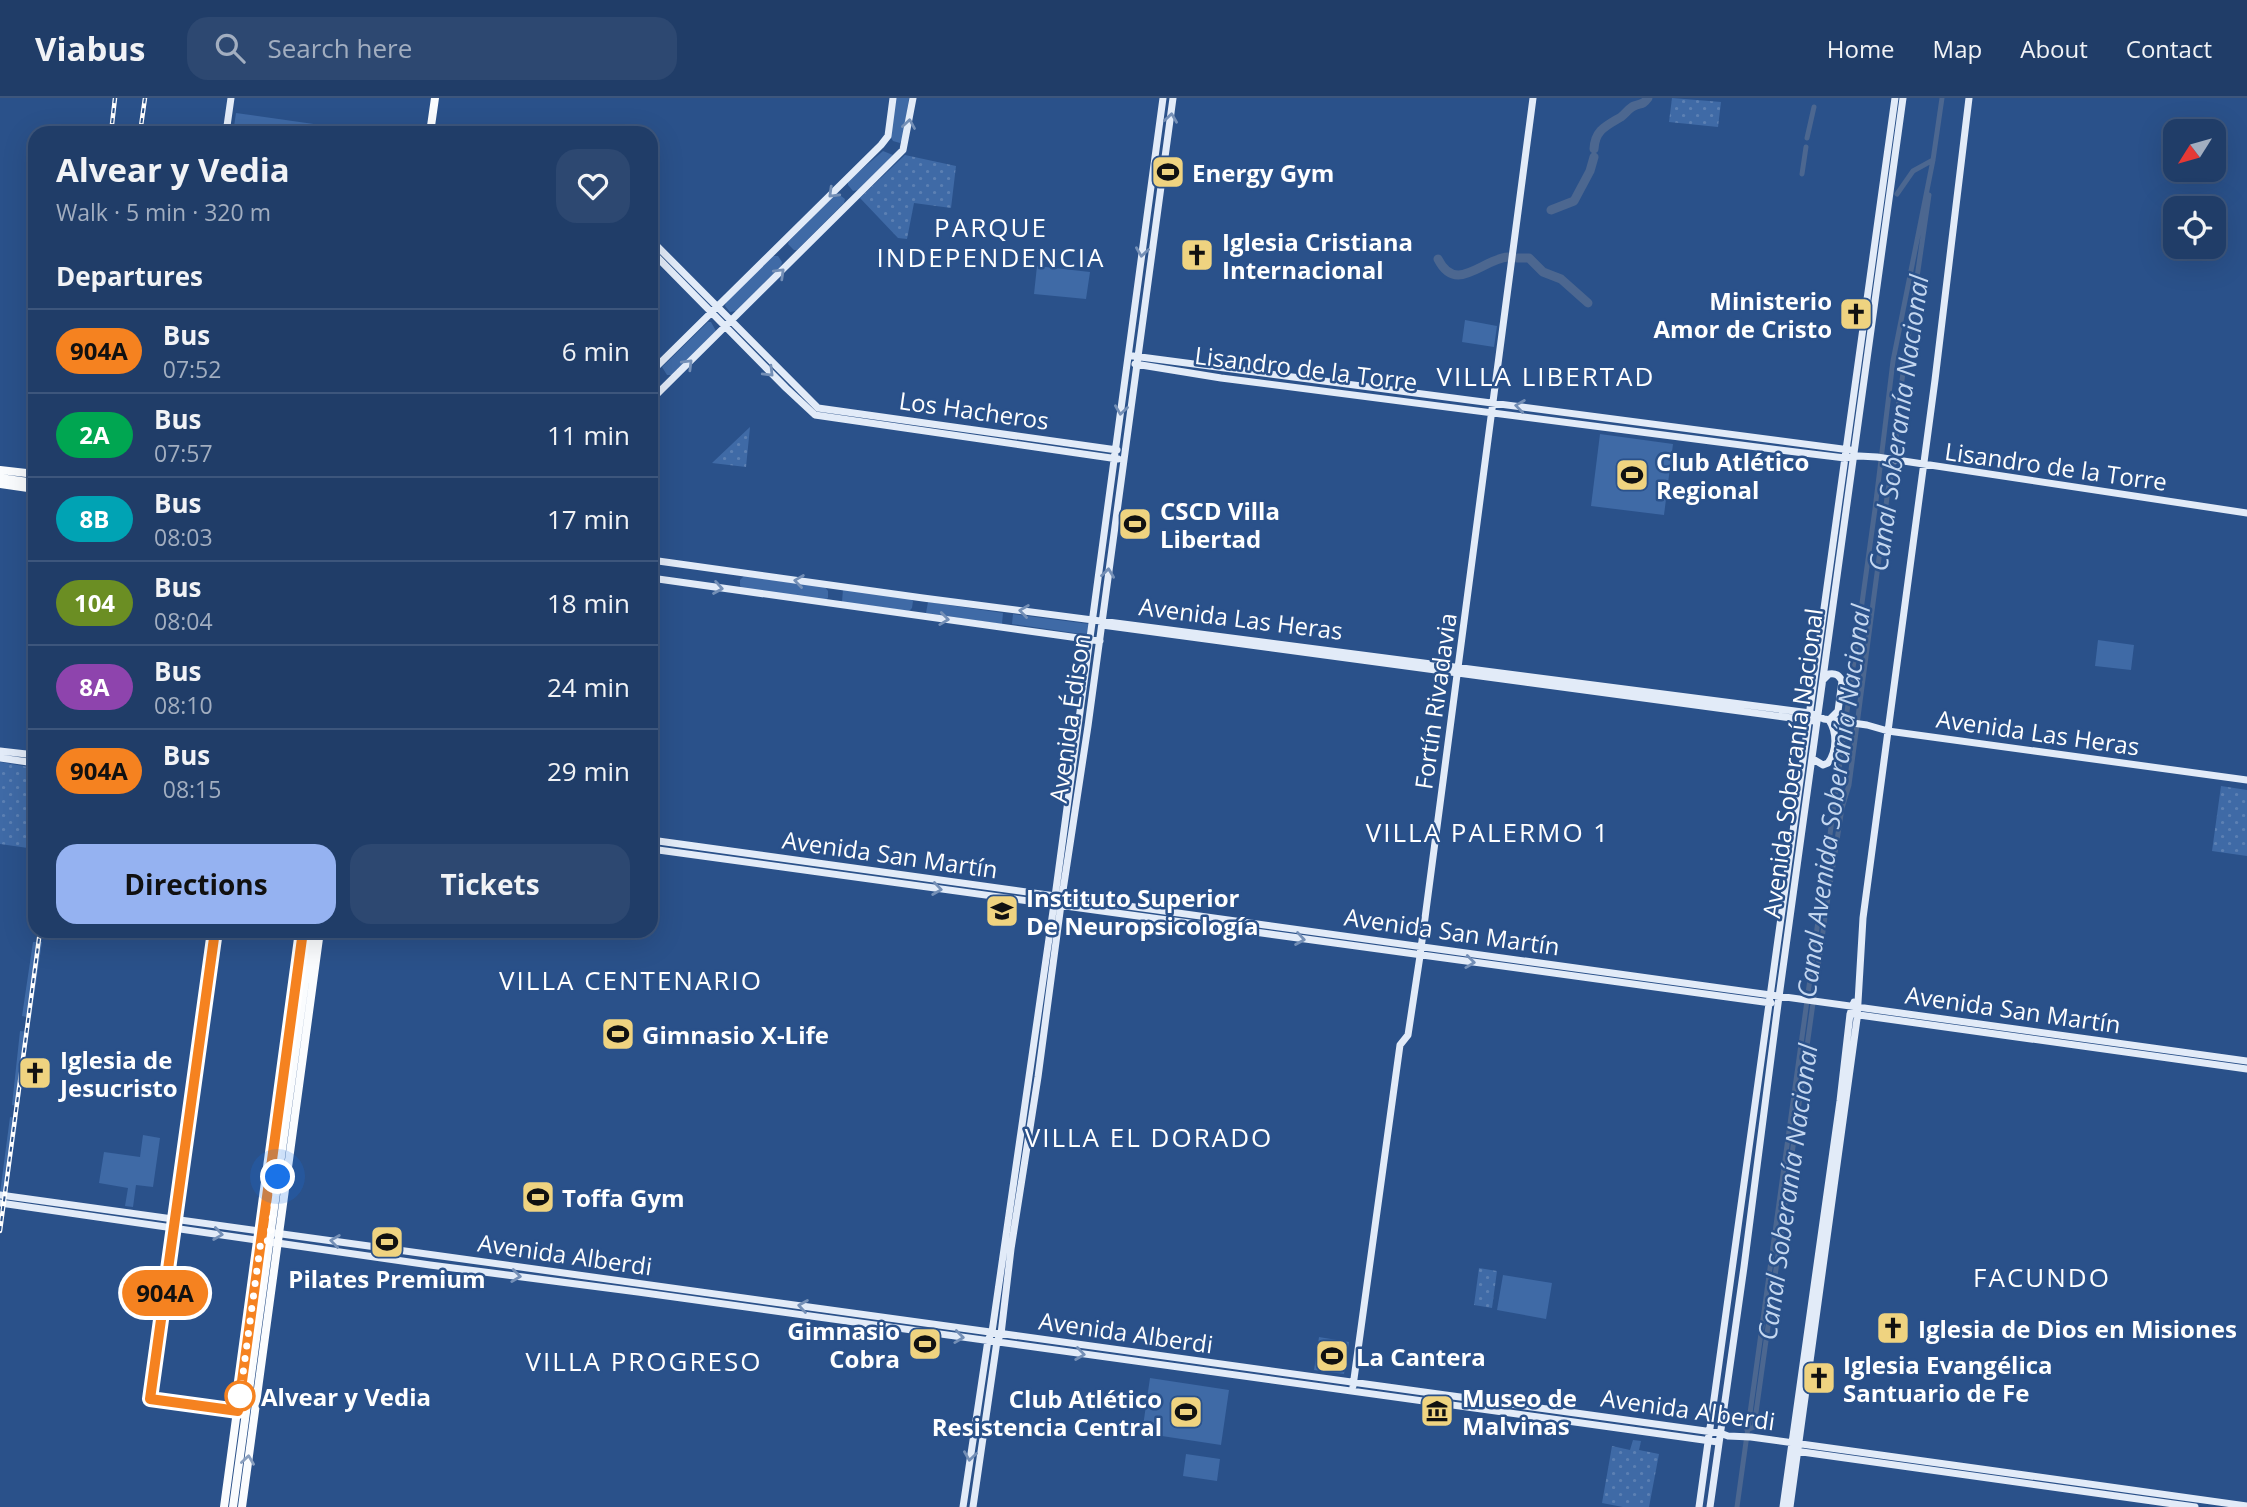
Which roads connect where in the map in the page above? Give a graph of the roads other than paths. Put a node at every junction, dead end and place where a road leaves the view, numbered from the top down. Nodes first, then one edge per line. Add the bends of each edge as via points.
1 (231, 98) edge
2 (430, 98) edge
3 (435, 98) edge
4 (893, 98) edge
5 (913, 98) edge
6 (1163, 98) edge
7 (1173, 98) edge
8 (1534, 98) edge
9 (1895, 98) edge
10 (1903, 98) edge
11 (1969, 98) edge
12 (227, 126) edge
13 (428, 126) edge
14 (429, 126) edge
15 (658, 248) edge
16 (658, 258) edge
17 (714, 310) junction
18 (728, 324) junction
19 (1128, 359) junction
20 (1137, 360) junction
21 (658, 365) edge
22 (658, 393) edge
23 (1493, 402) junction
24 (1493, 412) junction
25 (1846, 449) junction
26 (1856, 455) junction
27 (1118, 456) junction
28 (1845, 458) junction
29 (1923, 465) junction
30 (0, 470) edge
31 (28, 473) edge
32 (0, 478) edge
33 (28, 482) edge
34 (0, 484) edge
35 (28, 488) edge
36 (2247, 513) edge
37 (658, 560) edge
38 (1838, 571) junction
39 (658, 579) edge
40 (1824, 614) junction
41 (1092, 620) junction
42 (1102, 622) junction
43 (1089, 639) junction
44 (1100, 641) junction
45 (1459, 671) junction
46 (1823, 680) junction
47 (1818, 718) junction
48 (1888, 731) junction
49 (0, 751) edge
50 (28, 757) edge
51 (28, 757) edge
52 (0, 758) edge
53 (1812, 758) junction
54 (2247, 780) edge
55 (1794, 833) junction
56 (658, 841) edge
57 (658, 850) edge
58 (1796, 882) junction
59 (1058, 901) junction
60 (302, 938) edge
61 (311, 938) edge
62 (319, 938) edge
63 (1421, 946) junction
64 (1420, 956) junction
65 (1769, 998) junction
66 (1779, 1000) junction
67 (1855, 1008) junction
68 (2247, 1060) edge
69 (2247, 1069) edge
70 (0, 1195) edge
71 (0, 1203) edge
72 (270, 1237) junction
73 (992, 1332) junction
74 (995, 1339) junction
75 (1352, 1386) junction
76 (1710, 1436) junction
77 (1719, 1437) junction
78 (1793, 1446) junction
79 (2247, 1506) edge
80 (224, 1507) edge
81 (233, 1507) edge
82 (242, 1507) edge
83 (964, 1507) edge
84 (973, 1507) edge
85 (1699, 1507) edge
86 (1710, 1507) edge
87 (1783, 1507) edge
88 (1790, 1507) edge
89 (2195, 1507) edge

1 - 12 main road
2 - 13 main road
3 - 14 main road
4 -> 17 main road via 888,136 881,145
18 -> 5 main road via 904,150
6 -> 19 main road, Avenida Édison
20 -> 7 main road
8 - 23 main road, Fortín Rivadavia
9 - 25 main road, Avenida Soberanía Nacional
10 - 26 main road, Avenida Soberanía Nacional
11 - 29 main road
15 - 17 main road
16 - 17 main road
17 - 18 main road
17 - 21 main road
22 -> 18 main road
18 - 27 main road, Los Hacheros via 816,411
19 - 20 main road, Lisandro de la Torre
19 -> 27 main road, Avenida Édison
20 - 23 main road, Lisandro de la Torre
20 - 24 main road, Lisandro de la Torre
20 - 27 main road, Los Hacheros via 1125,450
23 - 24 main road, Fortín Rivadavia
25 -> 23 main road, Lisandro de la Torre
24 - 28 main road, Lisandro de la Torre
24 - 45 main road, Fortín Rivadavia
25 - 26 main road, Lisandro de la Torre
25 - 28 main road, Avenida Soberanía Nacional
26 - 28 main road, Lisandro de la Torre
26 - 29 main road, Lisandro de la Torre
26 - 38 main road, Avenida Soberanía Nacional
27 - 41 main road, Avenida Édison
42 -> 27 main road, Avenida Édison
28 - 40 main road, Avenida Soberanía Nacional
29 - 36 main road, Lisandro de la Torre
29 - 48 main road
30 - 31 main road
32 - 33 main road
34 - 35 main road
41 -> 37 main road, Avenida Las Heras
38 - 40 main road
38 - 46 main road, Avenida Soberanía Nacional
39 -> 43 main road
40 - 47 main road, Avenida Soberanía Nacional
41 - 42 main road, Avenida Las Heras
41 - 43 main road, Avenida Édison
42 - 44 main road, Avenida Édison
42 - 45 main road, Avenida Las Heras
43 - 44 main road
43 - 59 main road, Avenida Édison
44 - 59 main road, Avenida Édison
45 - 47 main road, Avenida Las Heras
45 - 63 main road, Fortín Rivadavia
46 - 47 main road, Avenida Soberanía Nacional
46 - 47 main road via 1833,674 1842,681 1838,711
47 - 48 main road, Avenida Las Heras
47 - 53 main road, Avenida Soberanía Nacional
47 - 53 main road via 1835,732 1831,760 1823,765
47 - 55 main road, Avenida Soberanía Nacional
48 - 54 main road, Avenida Las Heras
48 - 67 main road
49 - 50 main road
51 - 52 main road
53 - 58 main road, Avenida Soberanía Nacional
55 - 58 main road
55 - 65 main road, Avenida Soberanía Nacional
56 - 59 main road, Avenida San Martín
57 -> 59 main road, Avenida San Martín
58 - 66 main road, Avenida Soberanía Nacional
59 - 63 main road, Avenida San Martín
59 -> 64 main road, Avenida San Martín
59 - 73 main road, Avenida Édison
59 - 74 main road, Avenida Édison via 1038,1077
60 - 72 main road
61 - 72 main road
62 - 72 main road
63 - 64 main road, Fortín Rivadavia
63 - 65 main road, Avenida San Martín
64 -> 65 main road, Avenida San Martín
64 - 75 main road, Fortín Rivadavia via 1408,1035 1400,1045
65 - 66 main road, Avenida San Martín
65 - 76 main road, Avenida Soberanía Nacional
66 - 67 main road, Avenida San Martín via 1800,998
66 - 77 main road, Avenida Soberanía Nacional
67 - 68 main road, Avenida San Martín
67 - 69 main road, Avenida San Martín
67 - 78 main road
70 - 72 main road, Avenida Alberdi
71 -> 72 main road, Avenida Alberdi
73 -> 72 main road, Avenida Alberdi
72 -> 74 main road, Avenida Alberdi
72 - 80 main road
72 - 81 main road
82 -> 72 main road
73 - 74 main road, Avenida Alberdi
74 - 75 main road, Avenida Alberdi
74 -> 83 main road
74 - 84 main road
75 - 76 main road, Avenida Alberdi
76 - 77 main road, Avenida Alberdi
76 - 85 main road, Avenida Soberanía Nacional
77 - 78 main road, Avenida Alberdi via 1751,1437
77 - 86 main road, Avenida Soberanía Nacional
78 - 79 main road, Avenida Alberdi
78 - 87 main road
78 - 88 main road
78 - 89 main road, Avenida Alberdi

